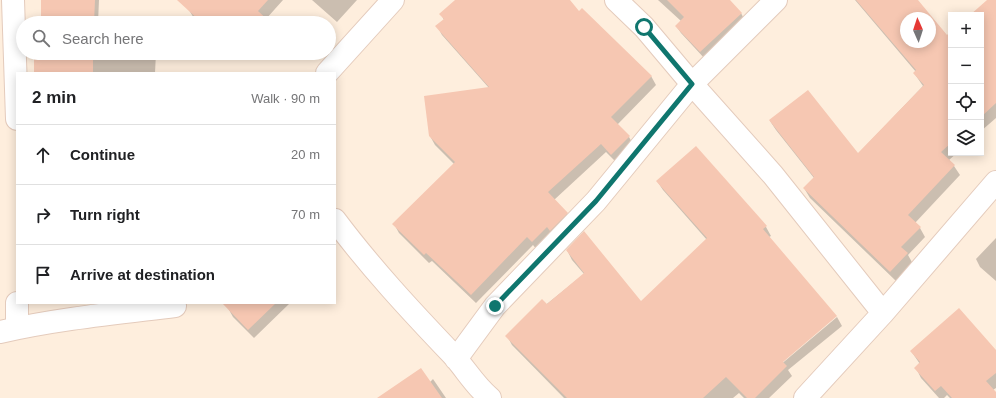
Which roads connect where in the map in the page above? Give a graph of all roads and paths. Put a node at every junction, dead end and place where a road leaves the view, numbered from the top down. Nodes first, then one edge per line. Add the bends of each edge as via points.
1 (13, 0) edge
2 (393, 0) edge
3 (616, 0) edge
4 (776, 0) edge
5 (328, 72) edge
6 (692, 84) junction
7 (16, 89) edge
8 (996, 182) edge
9 (336, 221) edge
10 (17, 304) edge
11 (175, 306) dead end
12 (883, 313) junction
13 (9, 330) edge
14 (456, 359) junction
15 (484, 396) edge
16 (805, 398) edge

1 - 7 street
2 - 5 street
3 - 6 street via 644,27
4 - 6 street
6 - 12 street via 773,175
6 - 14 street via 596,201 495,306
8 - 12 street
9 - 14 street via 391,289
10 - 13 street
11 - 13 street
12 - 16 street
14 - 15 street

